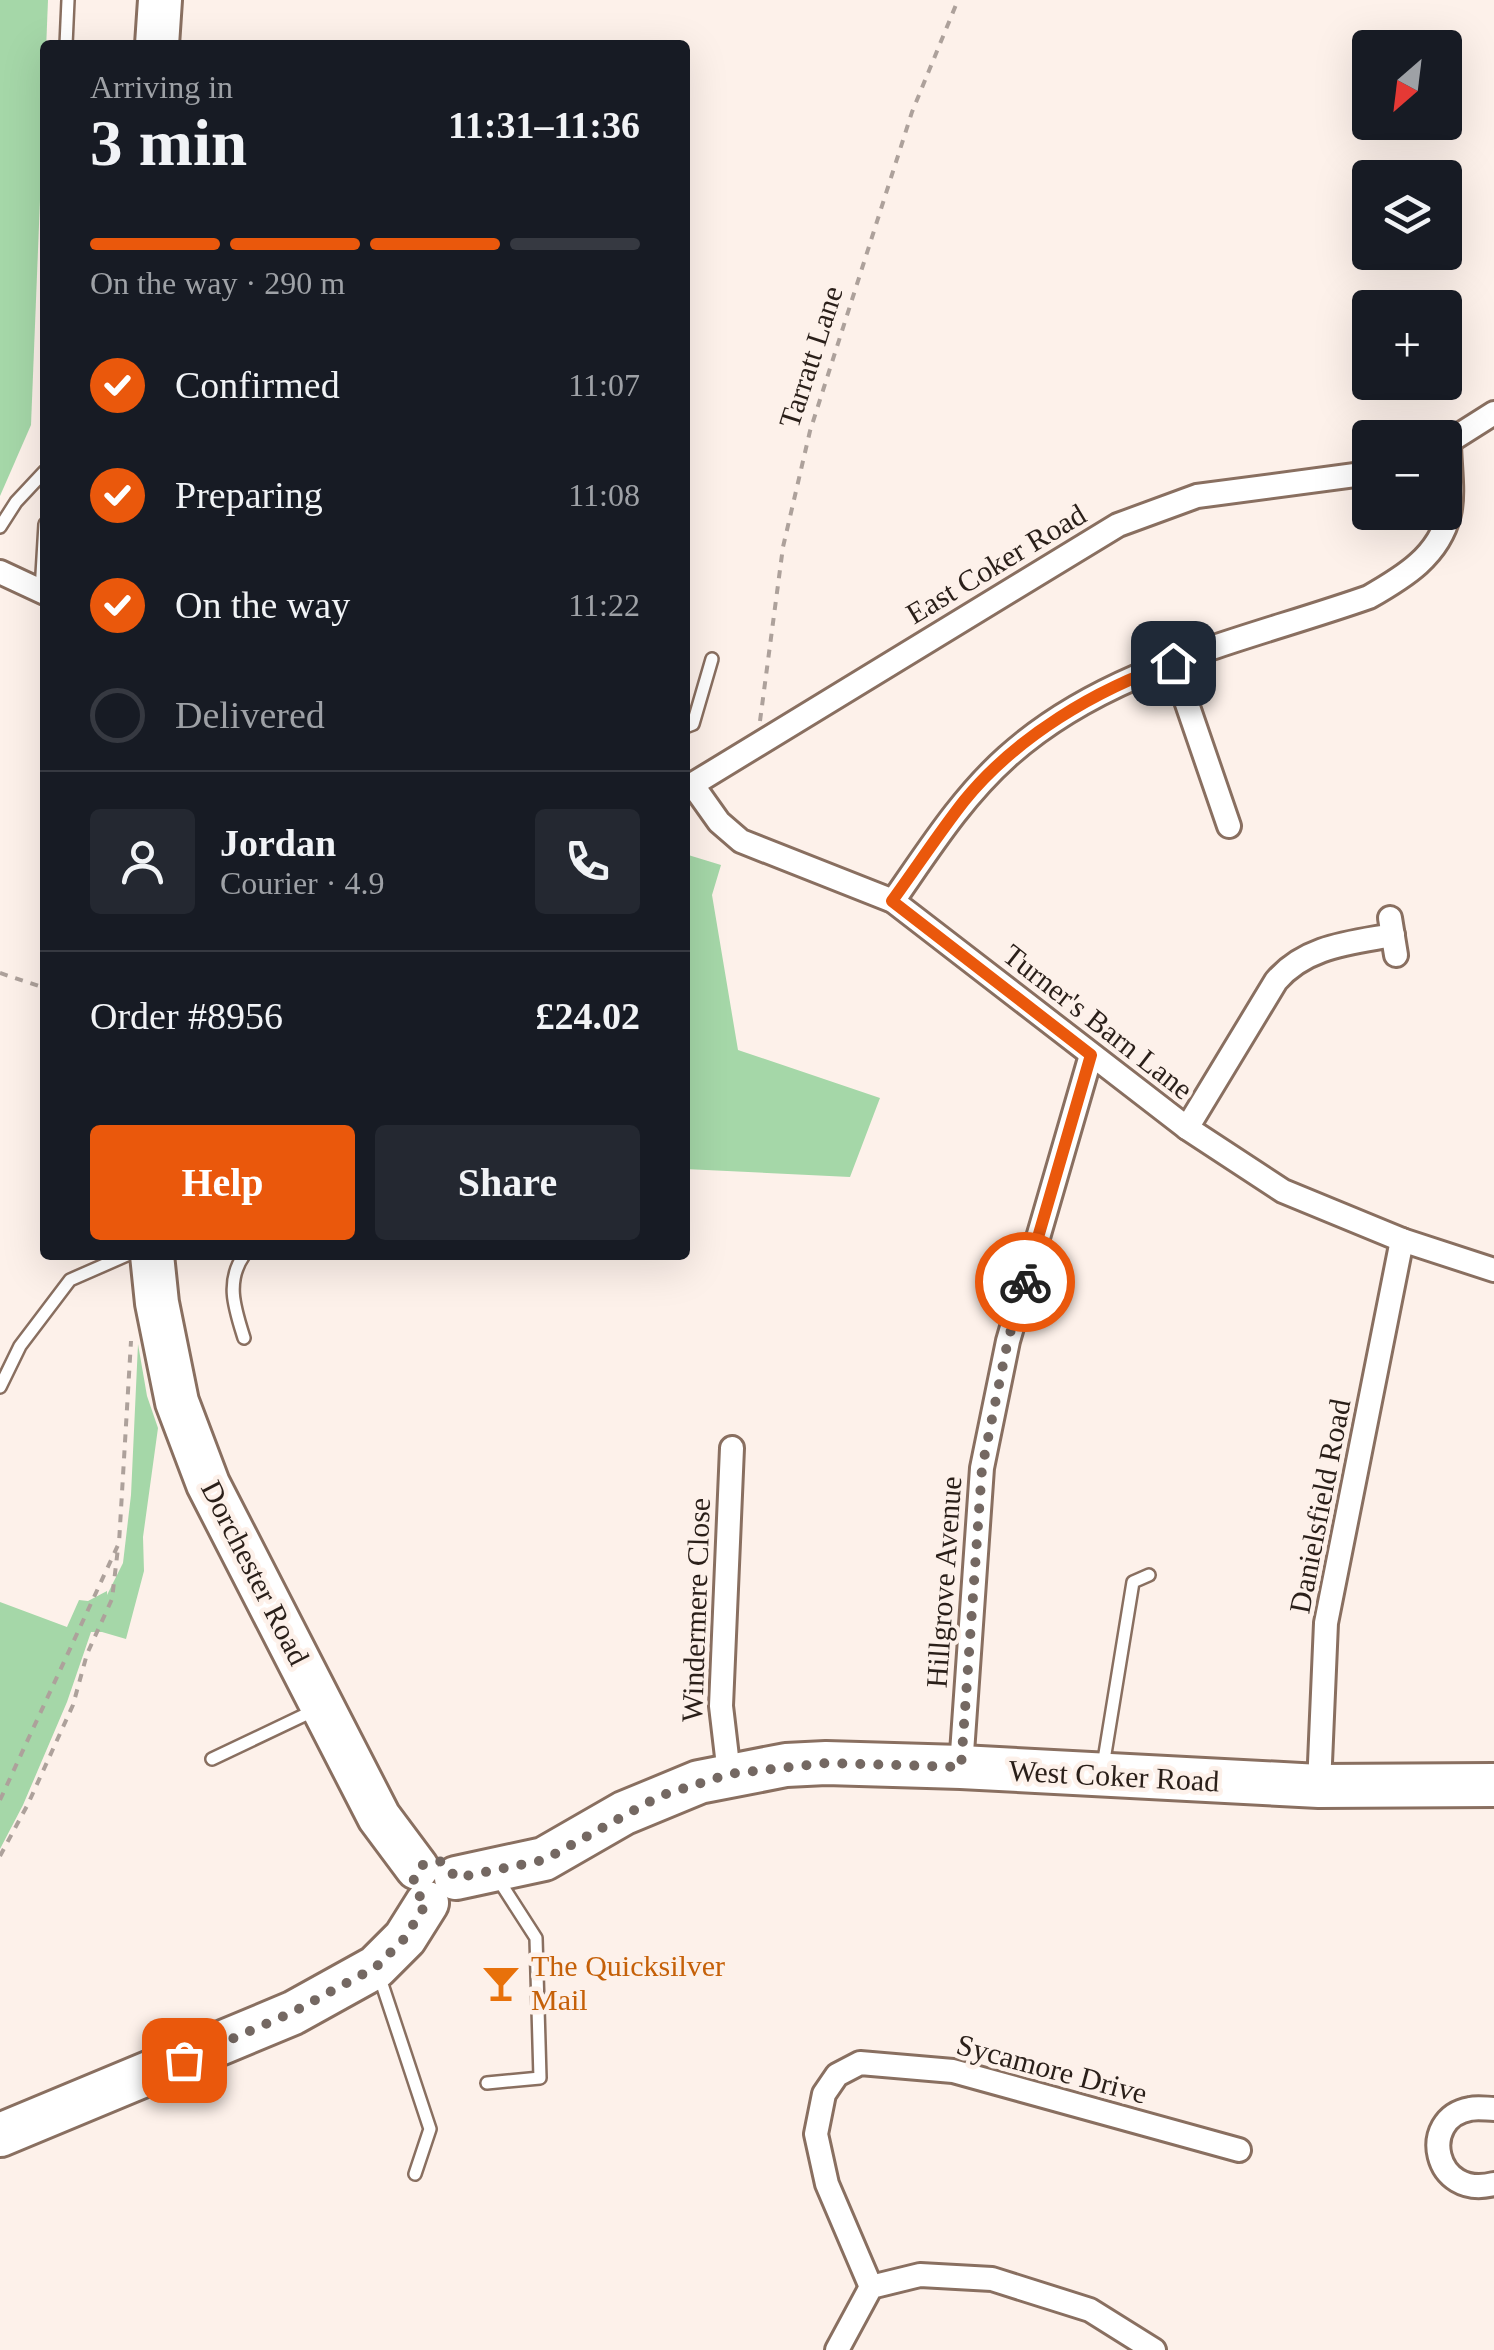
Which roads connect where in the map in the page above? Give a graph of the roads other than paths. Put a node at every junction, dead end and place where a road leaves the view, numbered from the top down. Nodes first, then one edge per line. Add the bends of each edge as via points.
1 (68, 0) edge
2 (160, 0) edge
3 (66, 40) edge
4 (157, 40) edge
5 (1494, 413) edge
6 (1462, 433) edge
7 (1352, 476) edge
8 (40, 477) edge
9 (0, 527) edge
10 (1442, 530) edge
11 (0, 572) edge
12 (40, 591) edge
13 (712, 659) dead end
14 (1173, 663) junction
15 (690, 725) edge
16 (690, 786) edge
17 (690, 788) edge
18 (1229, 826) dead end
19 (892, 901) junction
20 (1393, 936) dead end
21 (1091, 1055) junction
22 (1186, 1128) junction
23 (1402, 1240) junction
24 (139, 1260) edge
25 (150, 1260) edge
26 (241, 1260) edge
27 (1494, 1270) edge
28 (244, 1338) dead end
29 (0, 1387) edge
30 (732, 1448) dead end
31 (1149, 1574) dead end
32 (324, 1706) junction
33 (212, 1760) dead end
34 (961, 1767) junction
35 (729, 1774) junction
36 (1101, 1776) junction
37 (1494, 1784) edge
38 (1319, 1786) junction
39 (448, 1880) junction
40 (376, 1967) junction
41 (487, 2083) dead end
42 (1494, 2108) edge
43 (0, 2136) edge
44 (1240, 2150) dead end
45 (415, 2174) dead end
46 (1494, 2184) edge
47 (871, 2286) junction
48 (837, 2350) edge
49 (1154, 2350) edge

1 - 3 lane
2 - 4 highway
5 - 6 street
7 - 16 street, East Coker Road via 1197,496 1118,525
8 - 9 lane
10 - 14 street via 1432,551 1369,597
11 - 12 street
13 - 15 lane
14 - 18 street
14 - 19 street via 1077,707 1009,755 966,800
17 - 19 street, Turner's Barn Lane via 741,841
19 - 21 street, Turner's Barn Lane
20 - 22 street via 1328,946 1289,966
21 - 22 street, Turner's Barn Lane
21 - 34 street, Hillgrove Avenue via 1008,1340 982,1468
22 - 23 street, Turner's Barn Lane via 1283,1192
23 - 27 street, Turner's Barn Lane
23 - 38 street, Danielsfield Road via 1326,1623
24 - 29 lane via 70,1280 20,1346
25 - 32 highway, Dorchester Road via 192,1446
26 - 28 lane via 232,1284
30 - 35 street, Windermere Close via 721,1724
31 - 36 lane via 1134,1582
32 - 33 lane
32 - 39 highway, Dorchester Road via 380,1817
34 - 35 highway, West Coker Road via 826,1763
34 - 36 highway, West Coker Road
35 - 39 highway, West Coker Road via 660,1796 544,1860
36 - 38 highway, West Coker Road
37 - 38 highway, West Coker Road
39 - 40 highway
39 - 41 lane via 536,1938 540,2078
40 - 43 highway via 293,2012
40 - 45 lane via 430,2129
42 - 46 street via 1458,2113 1438,2147 1454,2180 1478,2188
44 - 47 street, Sycamore Drive via 953,2072 860,2063 837,2075 824,2094 816,2134 827,2184
47 - 48 street
47 - 49 street via 920,2276 992,2279 1090,2310

